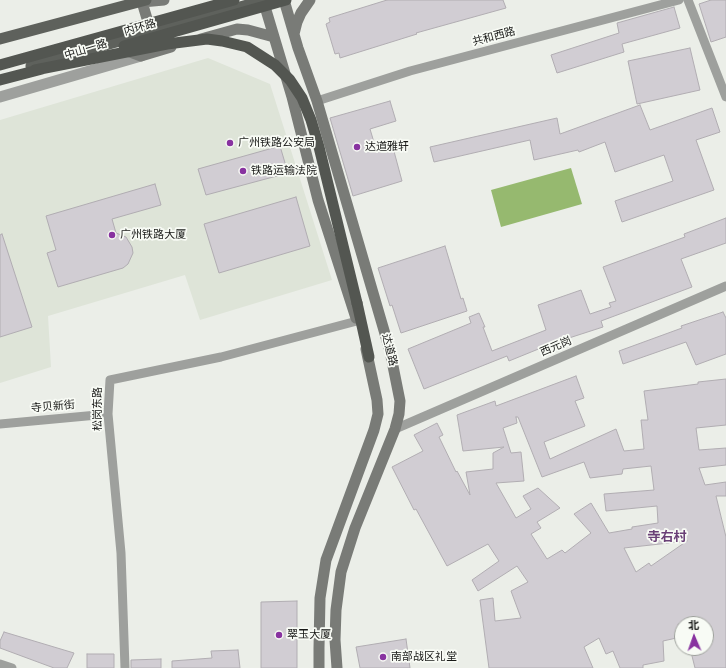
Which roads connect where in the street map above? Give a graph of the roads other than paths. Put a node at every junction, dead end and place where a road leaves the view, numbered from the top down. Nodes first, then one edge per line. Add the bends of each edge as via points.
1 (164, 0) edge
2 (234, 0) edge
3 (264, 0) edge
4 (285, 0) edge
5 (310, 0) edge
6 (679, 0) edge
7 (688, 0) edge
8 (144, 1) edge
9 (151, 32) junction
10 (294, 35) junction
11 (274, 37) junction
12 (0, 38) edge
13 (110, 43) junction
14 (141, 56) junction
15 (57, 59) junction
16 (0, 65) edge
17 (35, 70) junction
18 (0, 75) edge
19 (63, 79) junction
20 (0, 80) edge
21 (726, 96) edge
22 (0, 97) edge
23 (317, 101) junction
24 (726, 286) edge
25 (357, 321) junction
26 (369, 357) junction
27 (108, 414) junction
28 (0, 424) edge
29 (395, 430) junction
30 (0, 664) edge
31 (12, 668) edge
32 (125, 668) edge
33 (319, 668) edge
34 (337, 668) edge

1 - 8 main road
2 - 16 highway, 内环路, bridge
3 - 9 main road, 中山一路
3 - 11 main road, 达道路
4 - 10 main road, 达道路
4 - 17 highway, 内环路, bridge
5 - 10 main road via 301,13
6 - 23 street, 共和西路 via 410,71
7 - 21 street
8 - 9 main road
8 - 12 main road
9 - 13 main road, 中山一路
10 - 23 main road, 达道路
11 - 14 main road via 238,29
11 - 25 main road, 达道路 via 318,200
13 - 14 main road
13 - 15 main road, 中山一路
14 - 19 street
15 - 18 main road, 中山一路
15 - 19 street
17 - 20 highway, 内环路, bridge
17 - 26 highway, bridge via 167,44 207,39 247,47 275,65 302,98 320,147
19 - 22 street
23 - 29 main road, 达道路 via 390,351 400,401
24 - 29 street, 西元岗
25 - 26 main road, 达道路
25 - 27 street, 松岗东路 via 221,357 110,380
26 - 33 main road, 达道路 via 378,414 326,560 320,598
27 - 28 street, 寺贝新街
27 - 32 street, 松岗东路 via 121,554
29 - 34 main road, 达道路 via 340,572 335,640
30 - 31 street

